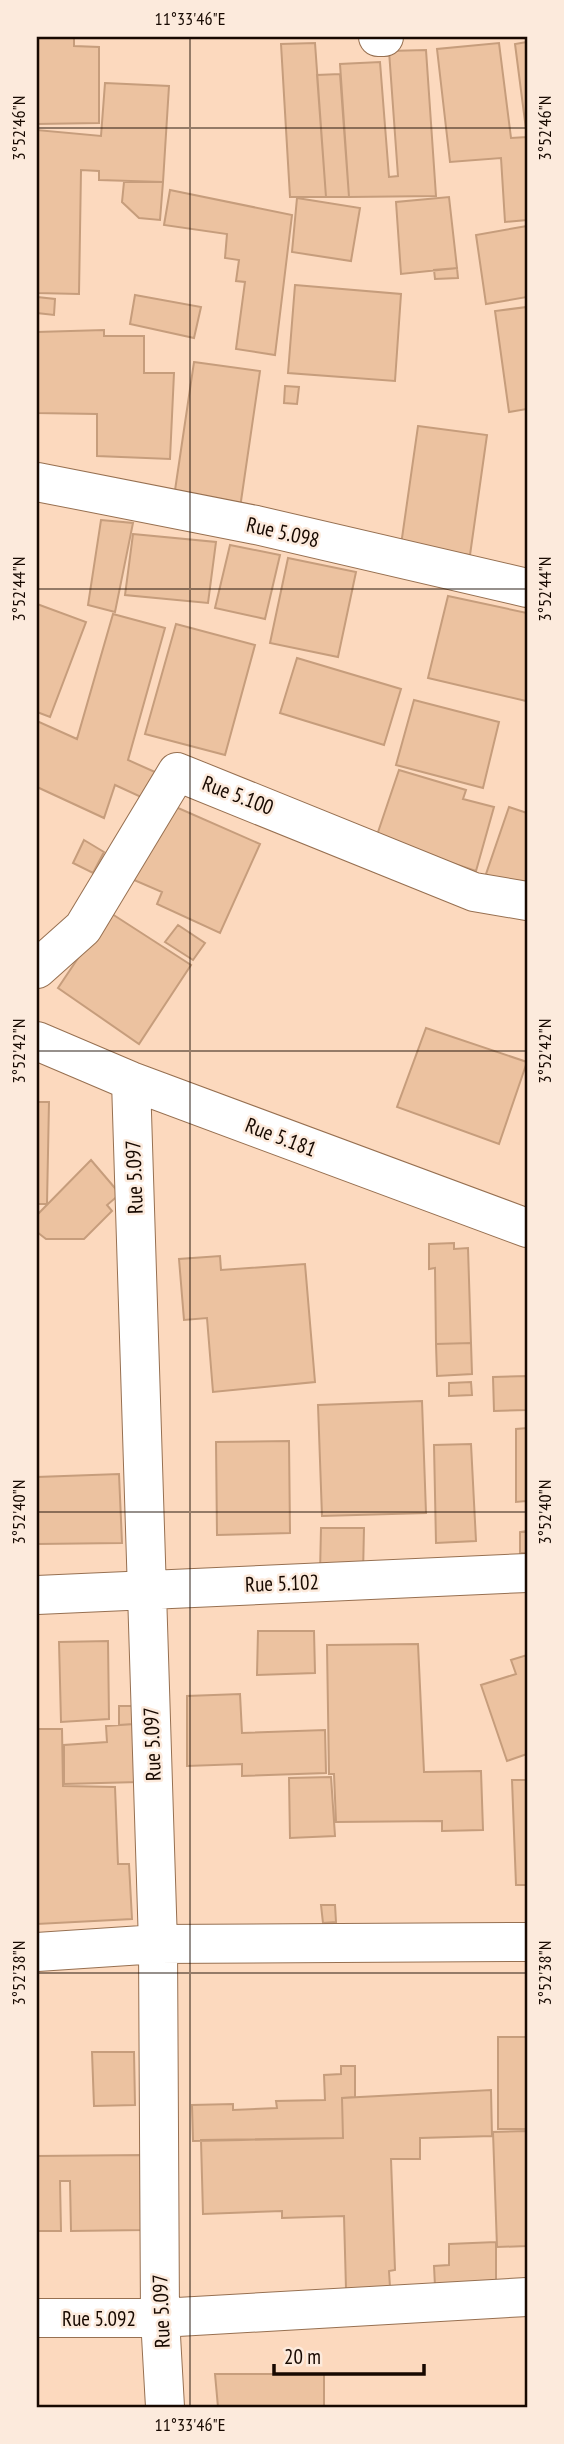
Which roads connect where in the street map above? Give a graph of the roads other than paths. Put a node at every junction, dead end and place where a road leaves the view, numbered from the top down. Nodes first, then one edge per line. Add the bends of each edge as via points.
1 (378, 37) edge
2 (384, 37) edge
3 (37, 482) edge
4 (527, 588) edge
5 (527, 901) edge
6 (37, 969) edge
7 (37, 1041) edge
8 (131, 1081) junction
9 (527, 1228) edge
10 (527, 1573) edge
11 (147, 1588) junction
12 (37, 1594) edge
13 (527, 1942) edge
14 (158, 1944) junction
15 (37, 1952) edge
16 (527, 2297) edge
17 (37, 2318) edge
18 (160, 2318) junction
19 (165, 2407) edge

1 - 2 street
3 - 4 street, Rue 5.098 via 256,525
5 - 6 street, Rue 5.100 via 474,892 177,772 83,928
7 - 8 street, Rue 5.181
8 - 9 street, Rue 5.181
8 - 11 street, Rue 5.097
10 - 11 street, Rue 5.102
11 - 12 street, Rue 5.102
11 - 14 street, Rue 5.097
13 - 14 street
14 - 15 street
14 - 18 street, Rue 5.097
16 - 18 street, Rue 5.092
17 - 18 street, Rue 5.092
18 - 19 street, Rue 5.097

